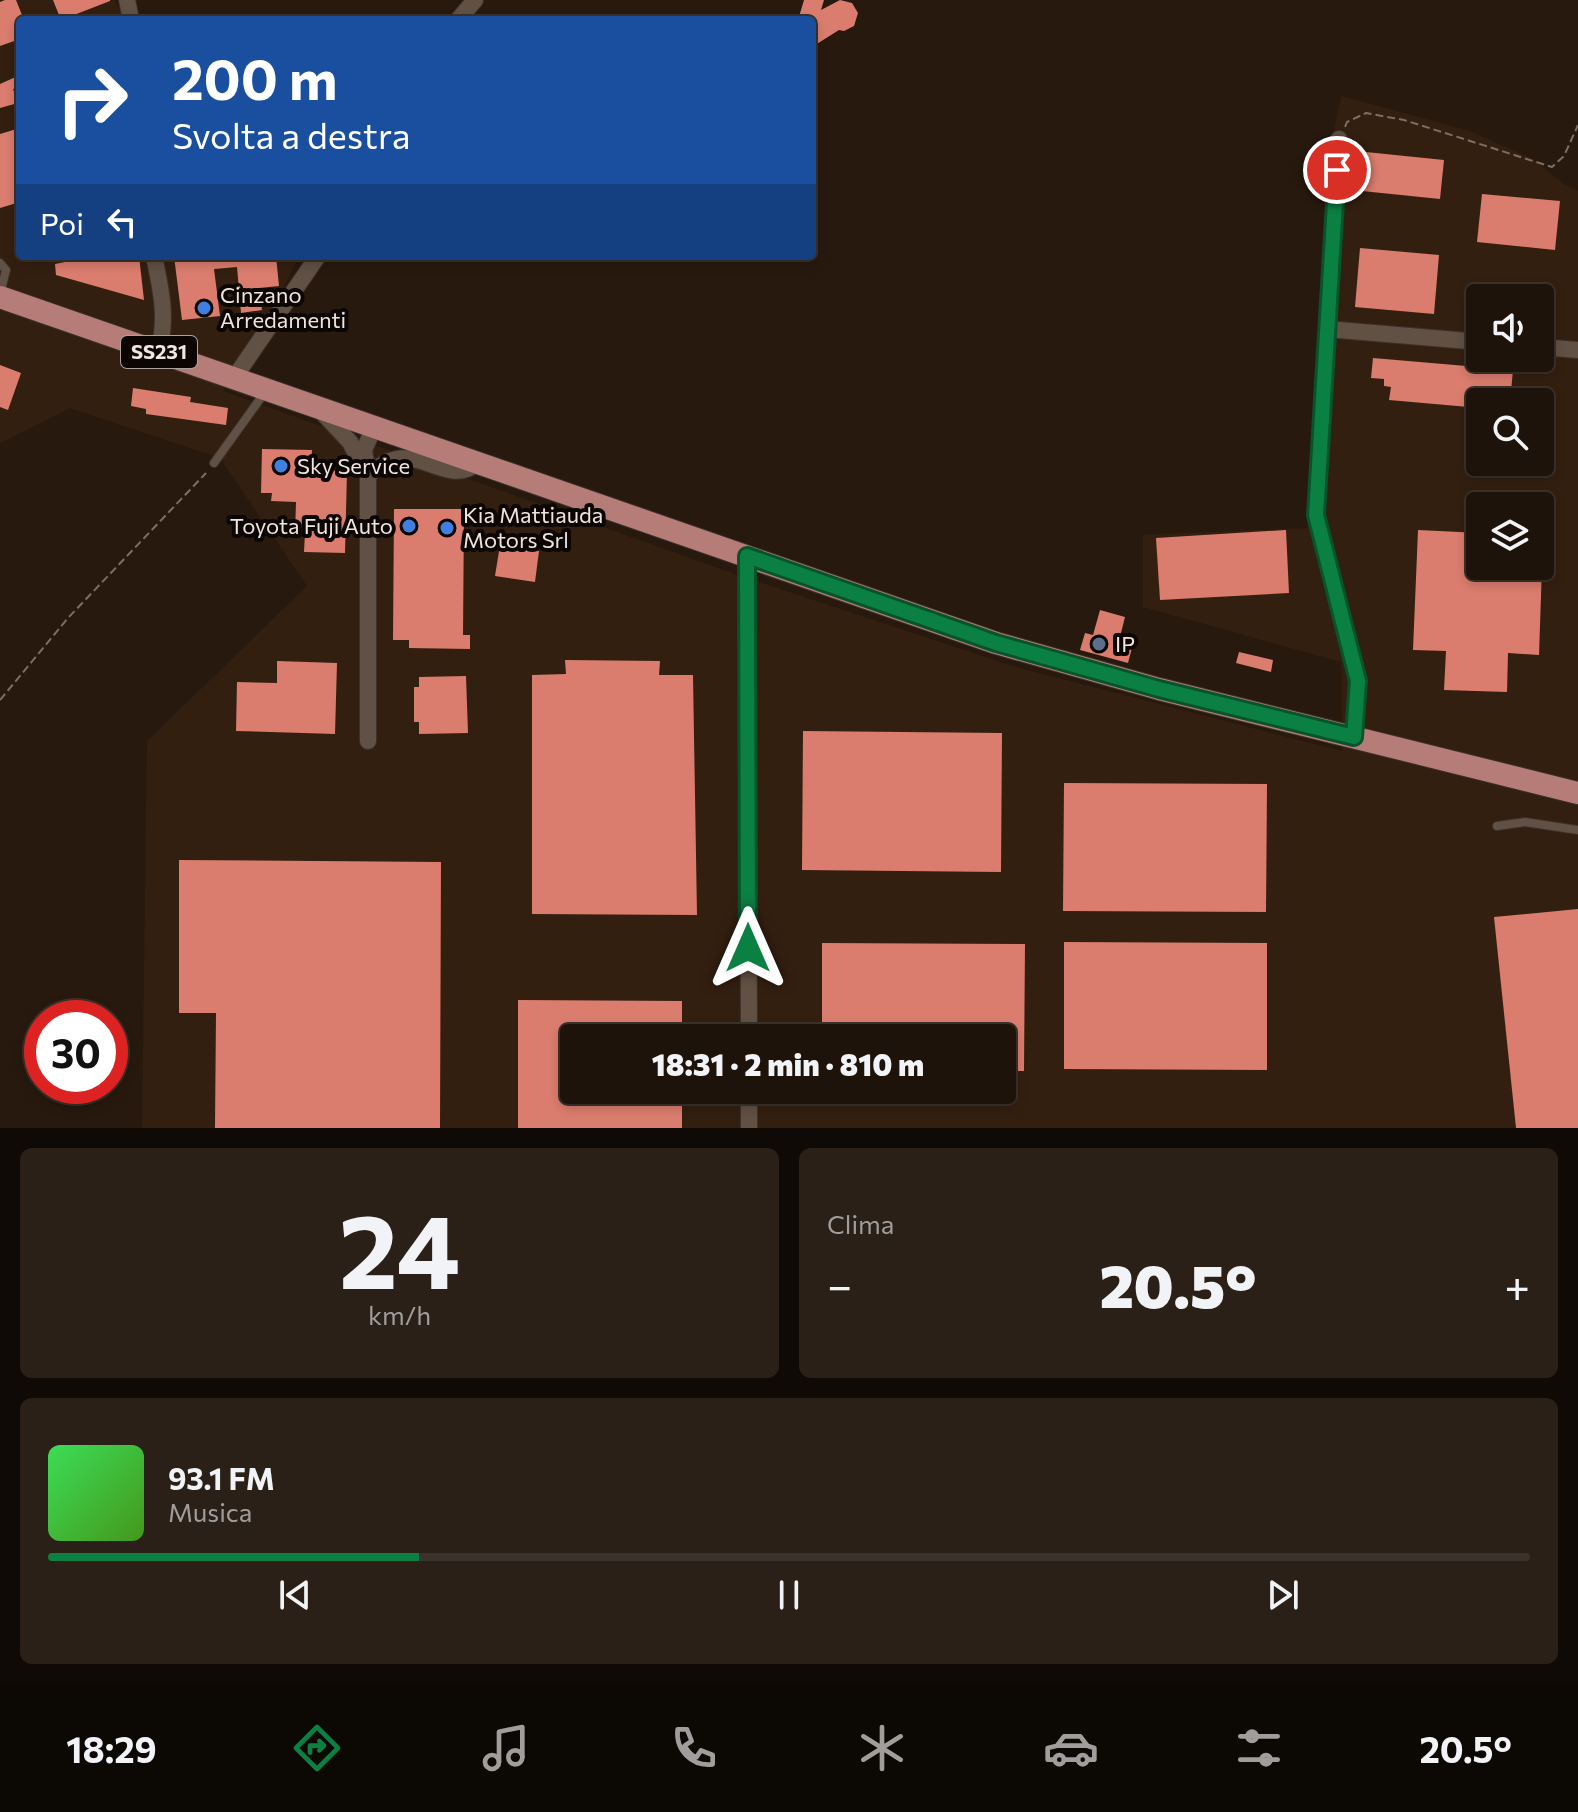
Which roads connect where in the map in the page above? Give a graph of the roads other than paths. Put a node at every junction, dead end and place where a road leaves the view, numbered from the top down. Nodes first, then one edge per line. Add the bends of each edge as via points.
1 (475, 0) edge
2 (461, 16) edge
3 (1339, 139) road end
4 (155, 260) edge
5 (315, 260) edge
6 (0, 263) edge
7 (0, 295) edge
8 (1327, 329) junction
9 (1466, 341) edge
10 (1554, 348) edge
11 (1578, 350) edge
12 (158, 352) junction
13 (234, 378) junction
14 (267, 389) junction
15 (317, 407) junction
16 (374, 427) junction
17 (214, 463) road end
18 (478, 463) junction
19 (368, 475) junction
20 (747, 556) junction
21 (1354, 737) junction
22 (368, 741) dead end
23 (1578, 793) edge
24 (1497, 826) dead end
25 (1578, 830) edge
26 (749, 1024) edge
27 (749, 1104) edge
28 (749, 1128) edge

1 - 2 street
3 - 8 street
4 - 12 street via 164,307
5 - 13 street
6 - 7 lane via 6,270
7 - 12 main road, SS231
8 - 9 street
8 - 21 street via 1316,515 1358,681
10 - 11 street
12 - 13 main road, SS231
13 - 14 main road, SS231
14 - 15 main road, SS231
14 - 17 lane
15 - 16 main road, SS231
15 - 19 street via 350,442
16 - 18 main road, SS231
16 - 19 street via 364,450
18 - 19 street via 456,472 398,458
18 - 20 main road
19 - 22 street
20 - 21 main road via 996,643
20 - 26 street
21 - 23 main road
24 - 25 lane via 1525,822
27 - 28 street

